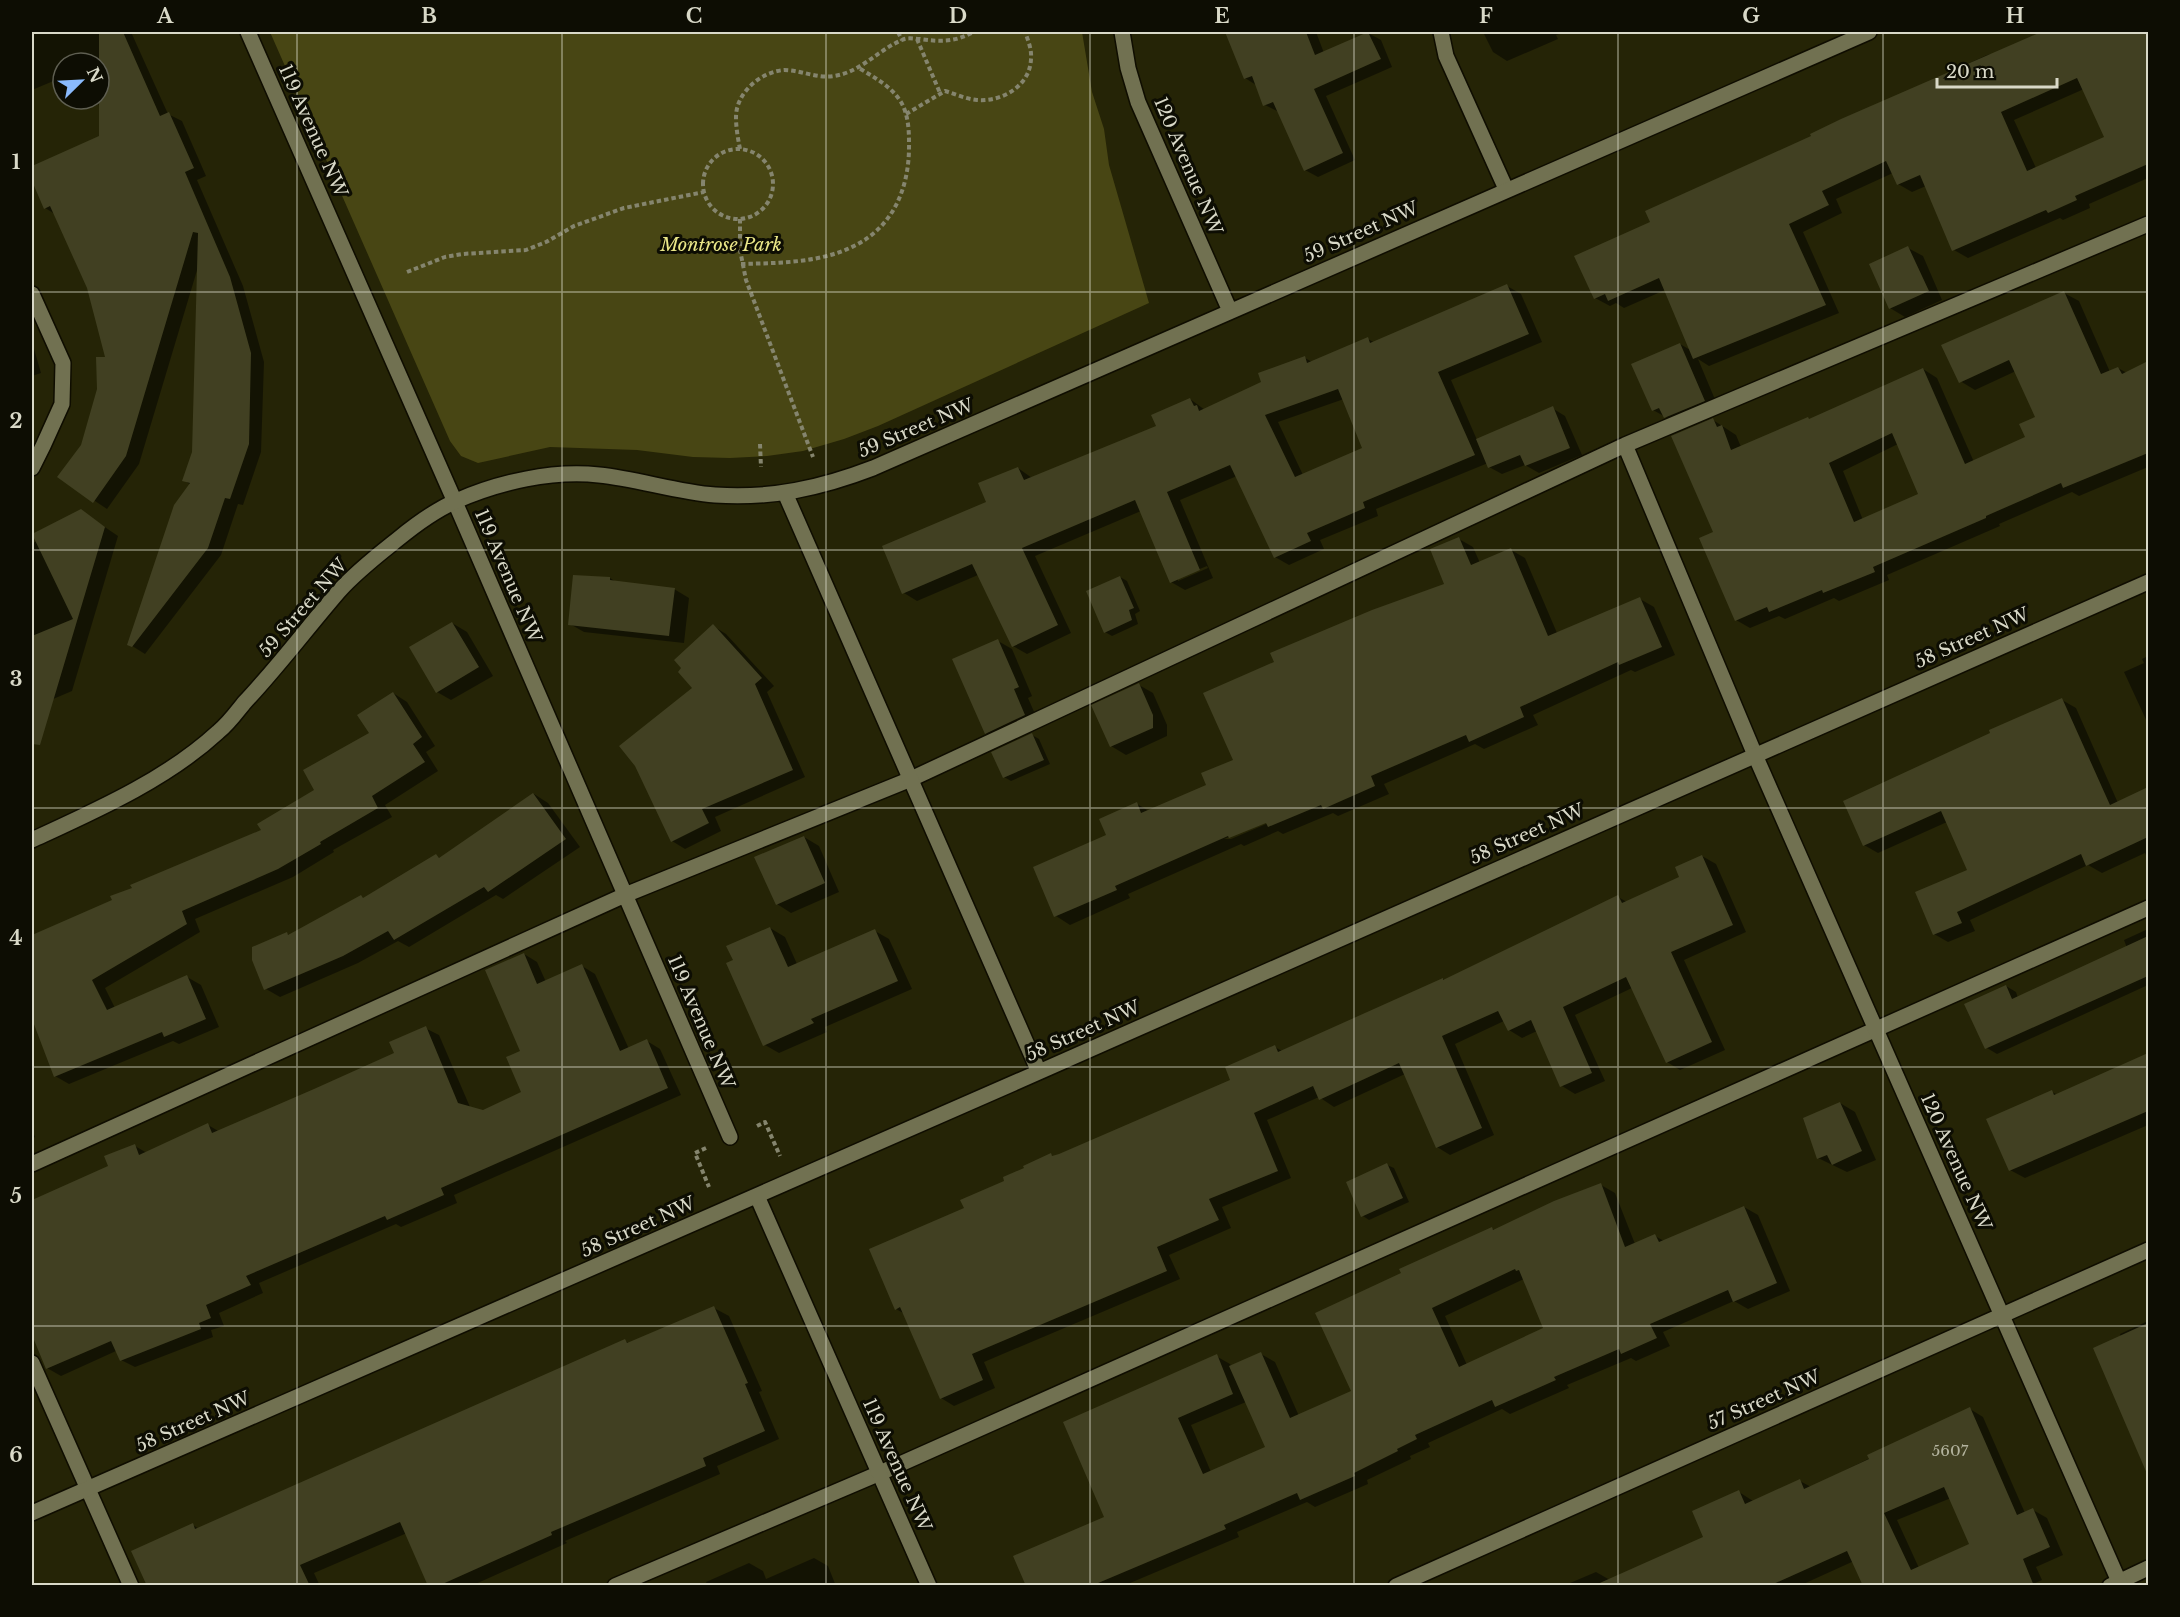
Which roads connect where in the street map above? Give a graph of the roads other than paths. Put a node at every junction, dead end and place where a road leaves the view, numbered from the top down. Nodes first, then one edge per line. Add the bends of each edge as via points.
1 (248, 32) edge
2 (1122, 32) edge
3 (1441, 32) edge
4 (1869, 32) edge
5 (1506, 189) junction
6 (2148, 224) edge
7 (32, 294) edge
8 (1230, 311) junction
9 (1625, 445) junction
10 (32, 468) edge
11 (785, 493) junction
12 (454, 502) junction
13 (2148, 582) edge
14 (1755, 755) junction
15 (911, 779) junction
16 (32, 840) edge
17 (625, 895) junction
18 (2148, 908) edge
19 (1876, 1029) junction
20 (1039, 1072) junction
21 (730, 1137) dead end
22 (32, 1164) edge
23 (757, 1196) junction
24 (2148, 1250) edge
25 (2002, 1315) junction
26 (32, 1363) edge
27 (880, 1473) junction
28 (88, 1490) junction
29 (32, 1513) edge
30 (2148, 1568) edge
31 (2116, 1584) edge
32 (131, 1586) edge
33 (615, 1586) edge
34 (929, 1586) edge
35 (1396, 1586) edge

1 - 12 street, 119 Avenue NW
2 - 8 street, 120 Avenue NW via 1138,102
3 - 5 street via 1446,56
4 - 5 street, 59 Street NW
5 - 8 street, 59 Street NW
6 - 9 street
7 - 10 street via 63,363 62,404
8 - 11 street, 59 Street NW via 873,468 824,486
9 - 14 street, 120 Avenue NW
9 - 15 street
11 - 12 street, 59 Street NW via 713,495 582,473 527,479
11 - 15 street
12 - 16 street, 59 Street NW via 412,528 341,589 218,732 159,775
12 - 17 street, 119 Avenue NW
13 - 14 street, 58 Street NW
14 - 19 street, 120 Avenue NW
14 - 20 street, 58 Street NW
15 - 17 street
15 - 20 street
17 - 21 street, 119 Avenue NW
17 - 22 street
18 - 19 street
19 - 25 street, 120 Avenue NW
19 - 27 street
20 - 23 street, 58 Street NW
23 - 27 street, 119 Avenue NW
23 - 28 street, 58 Street NW
24 - 25 street, 57 Street NW
25 - 31 street, 120 Avenue NW
25 - 35 street, 57 Street NW
26 - 28 street
27 - 33 street
27 - 34 street, 119 Avenue NW
28 - 29 street, 58 Street NW
28 - 32 street
30 - 31 street

